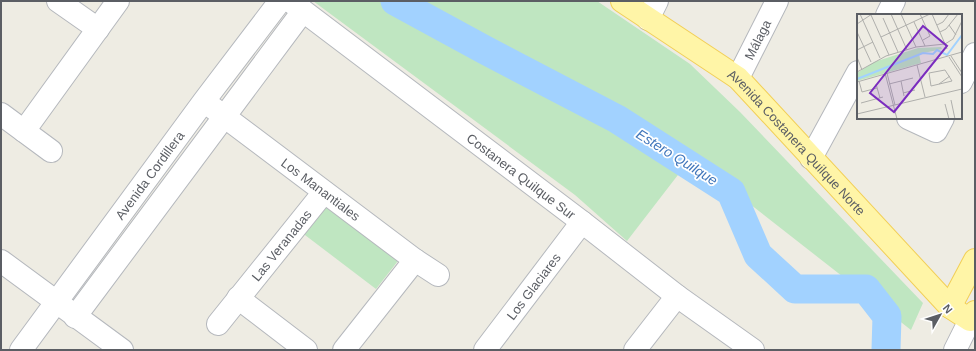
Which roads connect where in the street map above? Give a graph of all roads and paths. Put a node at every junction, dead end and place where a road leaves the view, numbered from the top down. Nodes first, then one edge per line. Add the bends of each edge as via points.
1 (58, 1) edge
2 (118, 1) edge
3 (280, 1) edge
4 (622, 1) edge
5 (777, 1) edge
6 (894, 1) edge
7 (297, 6) edge
8 (652, 10) edge
9 (887, 14) edge
10 (98, 29) junction
11 (975, 54) edge
12 (738, 78) junction
13 (962, 80) edge
14 (855, 85) edge
15 (204, 101) junction
16 (1, 114) edge
17 (225, 116) junction
18 (912, 119) edge
19 (939, 125) edge
20 (24, 131) junction
21 (51, 151) dead end
22 (811, 158) junction
23 (324, 192) junction
24 (582, 222) junction
25 (415, 260) junction
26 (975, 260) edge
27 (1, 261) edge
28 (438, 275) dead end
29 (677, 296) junction
30 (238, 298) junction
31 (56, 302) junction
32 (950, 307) junction
33 (75, 317) junction
34 (974, 319) edge
35 (218, 324) dead end
36 (21, 350) edge
37 (122, 350) edge
38 (306, 350) edge
39 (344, 350) edge
40 (485, 350) edge
41 (635, 350) edge
42 (753, 350) edge
43 (955, 350) edge

1 - 10 street
2 - 10 street
3 - 15 street, Avenida Cordillera
4 - 8 main road, Avenida Costanera Quilque Norte
5 - 12 street, Málaga
6 - 9 street
7 - 17 street, Avenida Cordillera
7 - 24 street, Costanera Quilque Sur
8 - 12 main road, Avenida Costanera Quilque Norte
10 - 20 street
11 - 13 street
12 - 22 main road, Avenida Costanera Quilque Norte
14 - 22 street
15 - 17 street, Los Manantiales
15 - 31 street, Avenida Cordillera
16 - 20 street
17 - 23 street, Los Manantiales
17 - 33 street, Avenida Cordillera
18 - 19 street
20 - 21 street
22 - 32 main road, Avenida Costanera Quilque Norte
23 - 25 street, Los Manantiales
23 - 30 street, Las Veranadas
24 - 29 street, Costanera Quilque Sur
24 - 40 street, Los Glaciares
25 - 28 street, Los Manantiales
25 - 39 street
26 - 32 main road
27 - 31 street
29 - 41 street
29 - 42 street, Costanera Quilque Sur
30 - 35 street, Las Veranadas
30 - 38 street
31 - 33 street
31 - 36 street, Avenida Cordillera
32 - 34 main road, Avenida Costanera Quilque Norte
33 - 37 street
34 - 43 street

